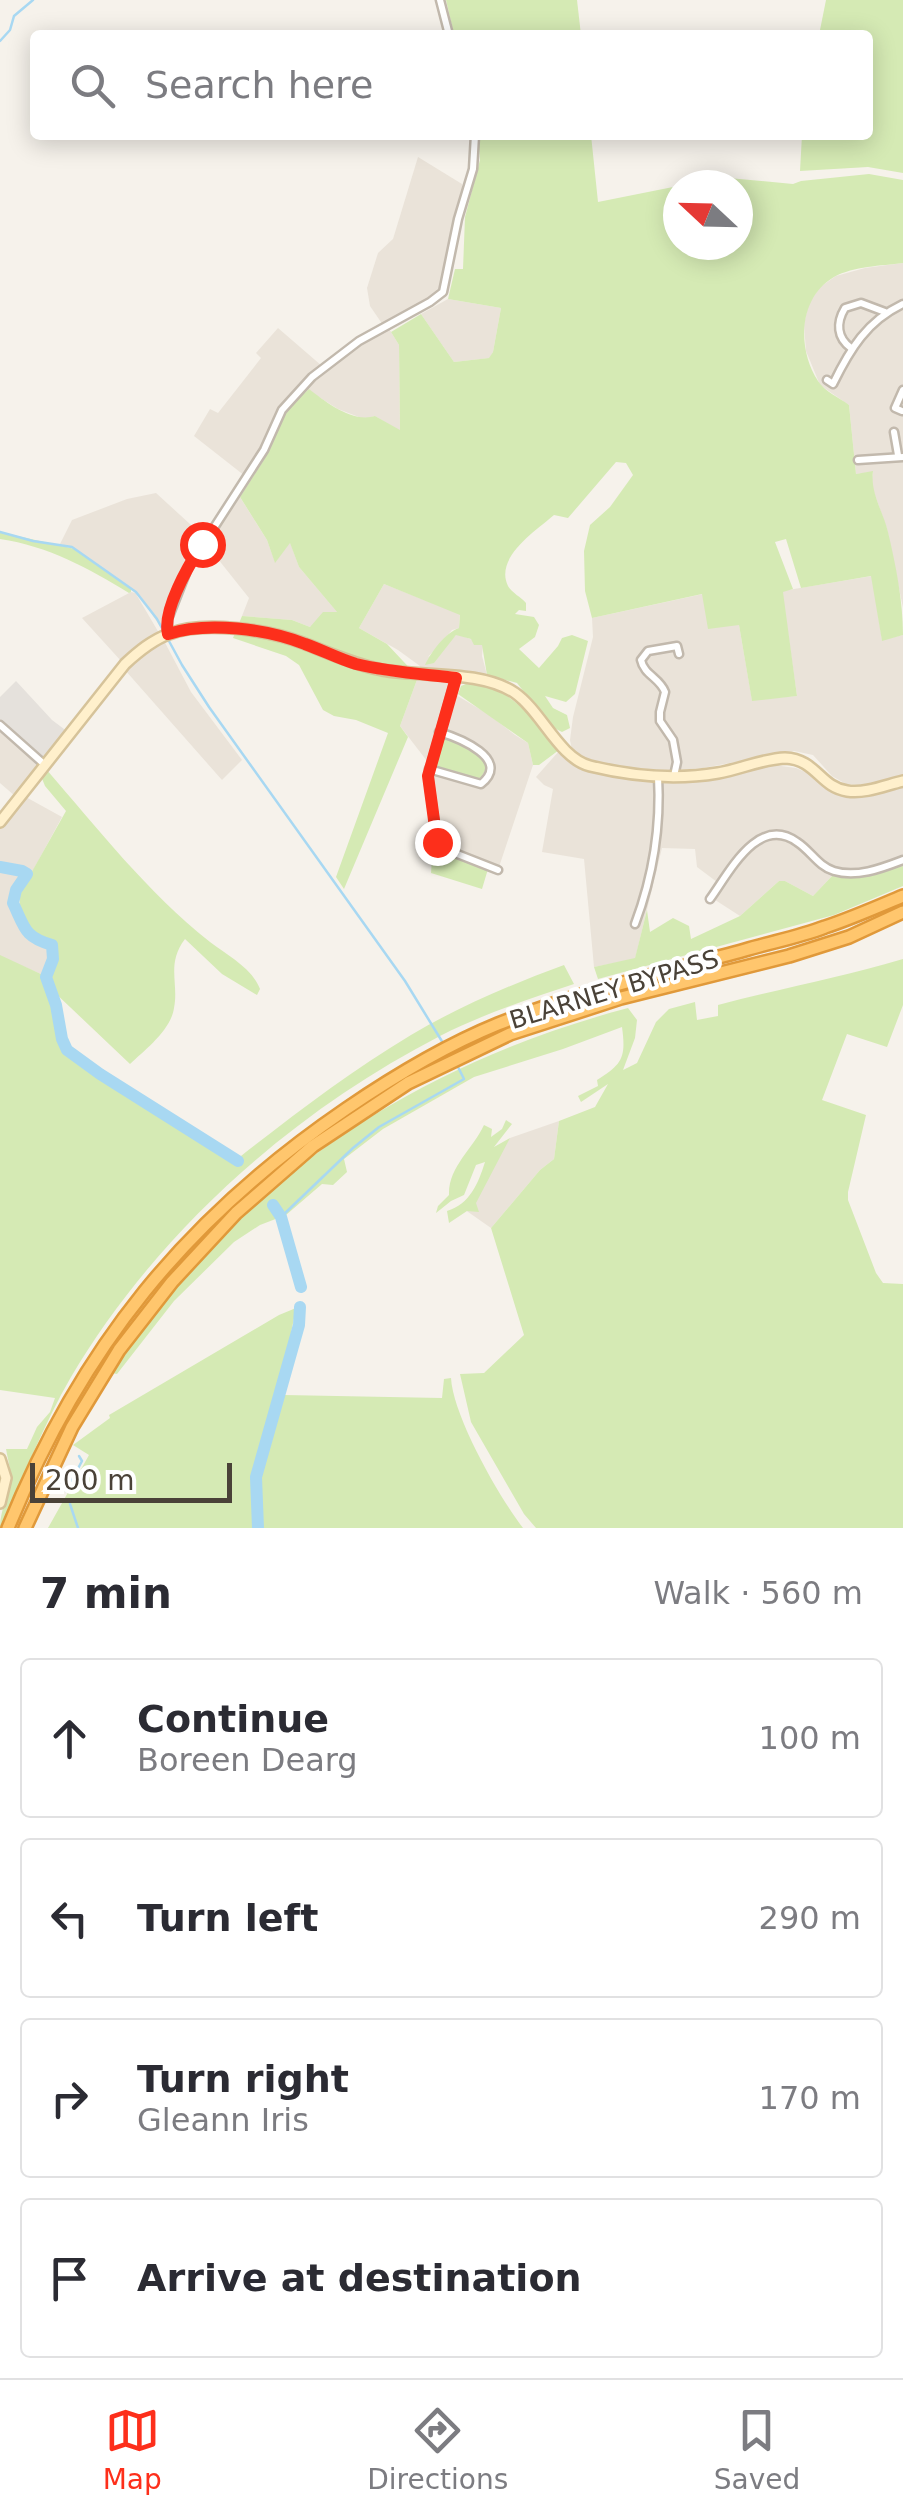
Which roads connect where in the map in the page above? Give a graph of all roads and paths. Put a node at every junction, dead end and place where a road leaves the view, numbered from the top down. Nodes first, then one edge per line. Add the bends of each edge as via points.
1 (440, 0) edge
2 (448, 30) edge
3 (475, 140) edge
4 (903, 304) edge
5 (886, 312) junction
6 (851, 348) junction
7 (827, 380) dead end
8 (903, 390) edge
9 (902, 411) edge
10 (894, 432) dead end
11 (900, 456) edge
12 (858, 460) dead end
13 (166, 635) junction
14 (679, 654) dead end
15 (456, 678) junction
16 (0, 725) edge
17 (440, 732) junction
18 (44, 765) junction
19 (429, 769) junction
20 (658, 776) junction
21 (674, 776) junction
22 (903, 781) edge
23 (0, 822) edge
24 (903, 860) edge
25 (498, 870) dead end
26 (903, 896) edge
27 (710, 899) dead end
28 (903, 916) edge
29 (634, 924) dead end
30 (0, 1459) edge
31 (0, 1503) edge
32 (8, 1528) edge
33 (25, 1528) edge

1 - 2 street
3 - 13 street via 443,292 359,340 282,410 188,568
4 - 5 street
5 - 6 street
5 - 6 street via 861,303 845,308 839,334
6 - 7 street via 834,384
8 - 9 street via 895,408
10 - 11 street
11 - 12 street
13 - 15 street via 196,627 270,634 350,662
13 - 18 street via 125,664
14 - 21 street via 677,646 648,651 641,660 665,692 660,721 673,740
15 - 17 street
15 - 20 street via 516,694 585,765
16 - 18 street
17 - 19 street
17 - 19 street via 485,756 489,775 481,784
18 - 23 street
19 - 25 street via 439,845
20 - 21 street
20 - 29 street via 656,841
21 - 22 street via 795,758 842,790
24 - 27 street via 854,874 834,871 795,840 765,836 746,850
26 - 32 highway, BLARNEY BYPASS via 824,928 609,985 496,1025 396,1075 294,1144 192,1237 105,1342 46,1441
28 - 33 highway, BLARNEY BYPASS via 789,956 620,998 510,1034 408,1084 313,1146 236,1213 119,1350 72,1427
30 - 31 street via 6,1482

